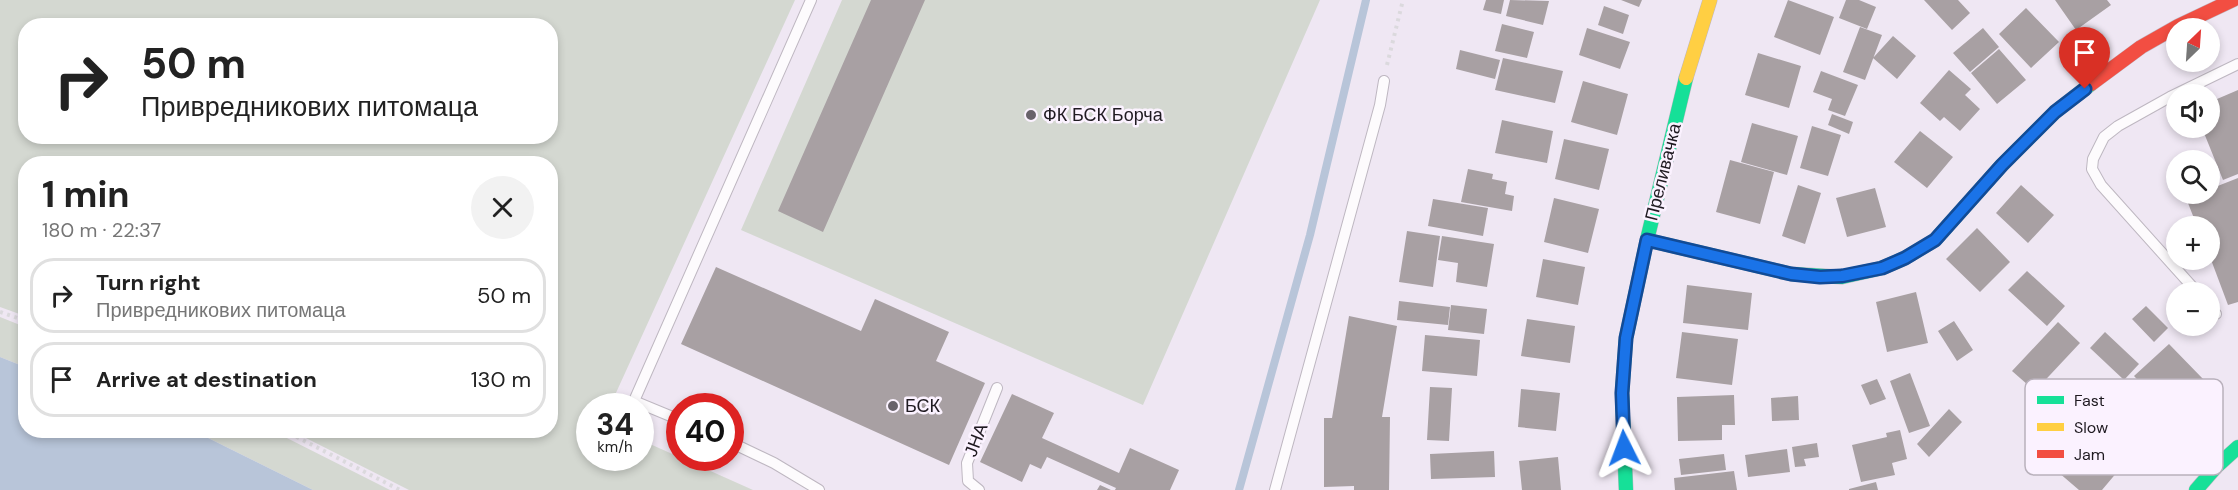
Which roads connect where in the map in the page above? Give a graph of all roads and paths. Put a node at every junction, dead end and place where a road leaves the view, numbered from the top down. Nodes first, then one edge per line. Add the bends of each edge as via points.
1 (811, 0) edge
2 (1403, 0) edge
3 (1710, 0) edge
4 (2233, 0) edge
5 (2238, 64) edge
6 (1384, 81) joint
7 (1647, 240) junction
8 (2187, 282) edge
9 (0, 312) edge
10 (18, 318) edge
11 (997, 388) dead end
12 (666, 414) edge
13 (299, 438) edge
14 (2238, 447) edge
15 (744, 449) edge
16 (2223, 460) edge
17 (2208, 475) edge
18 (400, 490) edge
19 (819, 490) edge
20 (979, 490) edge
21 (1275, 490) edge
22 (1626, 490) edge
23 (2196, 490) edge

1 - 12 lane via 634,401
2 - 6 path
3 - 7 street, Преливачка
4 - 7 street via 2141,48 2055,112 1935,240 1882,268 1842,276 1791,274
5 - 8 lane via 2118,126 2104,137 2093,159 2092,169 2101,185
6 - 21 lane
7 - 22 street, Преливачка via 1626,338 1622,393
9 - 10 path
11 - 20 lane, ЈНА via 967,463 968,481
13 - 18 path
14 - 16 street
15 - 19 lane
17 - 23 street

